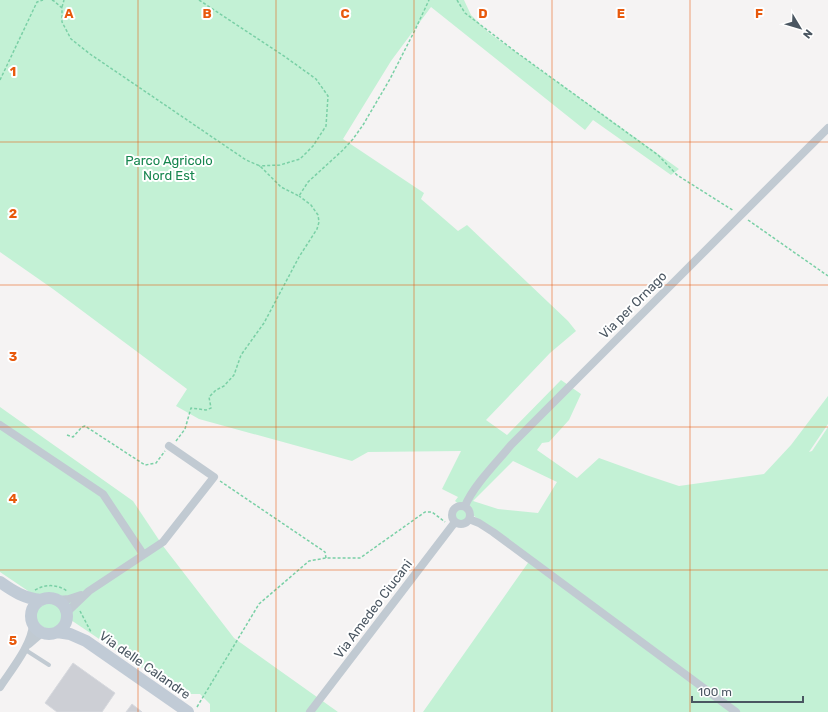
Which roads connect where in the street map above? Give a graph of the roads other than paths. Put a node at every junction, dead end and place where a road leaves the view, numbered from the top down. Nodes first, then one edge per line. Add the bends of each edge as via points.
1 (828, 128) edge
2 (0, 425) edge
3 (170, 446) road end
4 (465, 506) junction
5 (469, 519) junction
6 (452, 524) junction
7 (143, 554) junction
8 (0, 582) edge
9 (14, 592) junction
10 (41, 600) junction
11 (58, 600) junction
12 (75, 600) junction
13 (66, 614) junction
14 (32, 620) junction
15 (44, 632) junction
16 (56, 632) junction
17 (91, 638) junction
18 (24, 649) junction
19 (49, 665) dead end
20 (0, 687) edge
21 (192, 710) edge
22 (310, 712) edge
23 (736, 712) edge

1 - 4 street, Via per Ornago via 511,445 481,481
2 - 7 street via 102,494
3 - 7 street via 214,477 163,542
4 - 5 street via 470,512
4 - 6 street via 453,509
5 - 6 street via 466,523
5 - 23 street via 493,532
6 - 22 street, Via Amedeo Ciucani
7 - 12 street
8 - 9 main road
9 - 10 main road
9 - 14 main road
10 - 11 main road
10 - 14 main road via 33,608
11 - 12 street
11 - 13 main road, Via delle Calandre
12 - 13 street
13 - 16 main road via 64,625
13 - 17 main road, Via delle Calandre via 74,628
14 - 15 main road via 38,630
14 - 18 street via 31,634
15 - 16 main road, Via delle Calandre
15 - 18 street
16 - 17 main road, Via delle Calandre
17 - 21 main road, Via delle Calandre
18 - 19 lane
18 - 20 street

